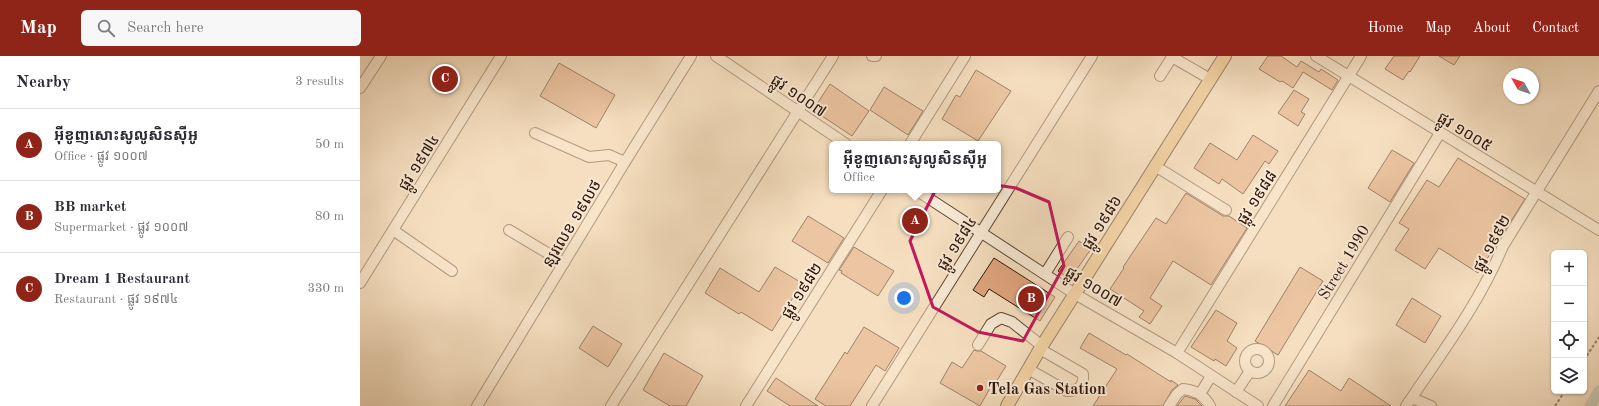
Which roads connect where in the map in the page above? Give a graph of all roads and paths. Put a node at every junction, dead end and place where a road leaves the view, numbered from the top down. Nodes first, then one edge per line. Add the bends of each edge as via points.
1 (381, 56) edge
2 (501, 56) edge
3 (691, 56) edge
4 (716, 56) edge
5 (833, 56) edge
6 (872, 56) edge
7 (876, 56) edge
8 (965, 56) edge
9 (1092, 56) edge
10 (1225, 56) edge
11 (1316, 56) edge
12 (1361, 56) edge
13 (1160, 76) dead end
14 (1349, 76) junction
15 (1210, 80) junction
16 (360, 88) edge
17 (1599, 92) edge
18 (797, 112) junction
19 (535, 133) dead end
20 (1440, 133) junction
21 (841, 141) edge
22 (912, 141) edge
23 (625, 162) junction
24 (1155, 166) junction
25 (1537, 192) junction
26 (880, 193) edge
27 (921, 193) edge
28 (1226, 210) dead end
29 (393, 230) junction
30 (508, 230) dead end
31 (1599, 230) edge
32 (981, 232) junction
33 (1068, 237) dead end
34 (564, 263) junction
35 (452, 271) dead end
36 (1045, 274) junction
37 (360, 283) edge
38 (1075, 294) junction
39 (1599, 337) edge
40 (978, 345) dead end
41 (1041, 348) junction
42 (1177, 353) junction
43 (1585, 358) edge
44 (1028, 369) junction
45 (1250, 371) dead end
46 (1211, 376) junction
47 (1236, 392) junction
48 (1200, 394) junction
49 (1563, 394) edge
50 (1409, 402) edge
51 (476, 406) edge
52 (611, 406) edge
53 (746, 406) edge
54 (872, 406) edge
55 (1007, 406) edge
56 (1169, 406) edge
57 (1210, 406) edge
58 (1258, 406) edge
59 (1273, 406) edge
60 (1431, 406) edge
61 (1555, 406) edge

1 - 16 street
2 - 29 street, ផ្លូវ ១៩៧៤
3 - 23 street, ន្ឡរលេខ ១៩លថ
4 - 18 street, ផ្លូវ ១០០៧
5 - 18 street
6 - 7 street
8 - 22 street
9 - 32 street, ផ្លូវ ១៩៨៤
10 - 15 main road, ផ្លូវ ១៩៨៦
11 - 14 street, ផ្លូវ ១០០៥
12 - 14 street, ផ្លុវ ១៩៨៨
13 - 15 street via 1172,57
14 - 20 street, ផ្លូវ ១០០៥
14 - 42 street, ផ្លុវ ១៩៨៨
15 - 24 main road, ផ្លូវ ១៩៨៦
17 - 25 street, ផ្លូវ ១៩៩២
18 - 21 street, ផ្លូវ ១០០៧
18 - 52 street
19 - 23 street via 589,157 609,155
20 - 25 street, ផ្លូវ ១០០៥
20 - 59 street, Street 1990
23 - 34 street, ន្ឡរលេខ ១៩លថ
24 - 28 street
24 - 38 main road, ផ្លូវ ១៩៨៦
25 - 31 street, ផ្លូវ ១០០៥
25 - 50 street, ផ្លូវ ១៩៩២ via 1503,246 1472,309
26 - 53 street, ផ្លូវ ១៩៨២
27 - 32 street, ផ្លូវ ១០០៧
29 - 35 street
29 - 37 street, ផ្លូវ ១៩៧៤
30 - 34 street
32 - 36 street, ផ្លូវ ១០០៧
32 - 54 street, ផ្លូវ ១៩៨៤
33 - 36 street
34 - 51 street, ន្ឡរលេខ ១៩លថ
36 - 38 street, ផ្លូវ ១០០៧
38 - 41 main road, ផ្លូវ ១៩៨៦
38 - 42 street, ផ្លូវ ១០០៧
39 - 43 path
40 - 41 street via 991,324 1001,318 1012,322
41 - 44 main road, ផ្លូវ ១៩៨៦
41 - 44 street via 1083,374 1084,382 1079,389 1067,391
42 - 46 street, ផ្លូវ ១០០៧
44 - 55 main road, ផ្លូវ ១៩៨៦
45 - 47 street
46 - 47 street, ផ្លូវ ១០០៧
46 - 48 street
47 - 58 street, ផ្លូវ ១០០៧
48 - 56 street via 1183,389
48 - 57 street
49 - 61 path
50 - 60 street

